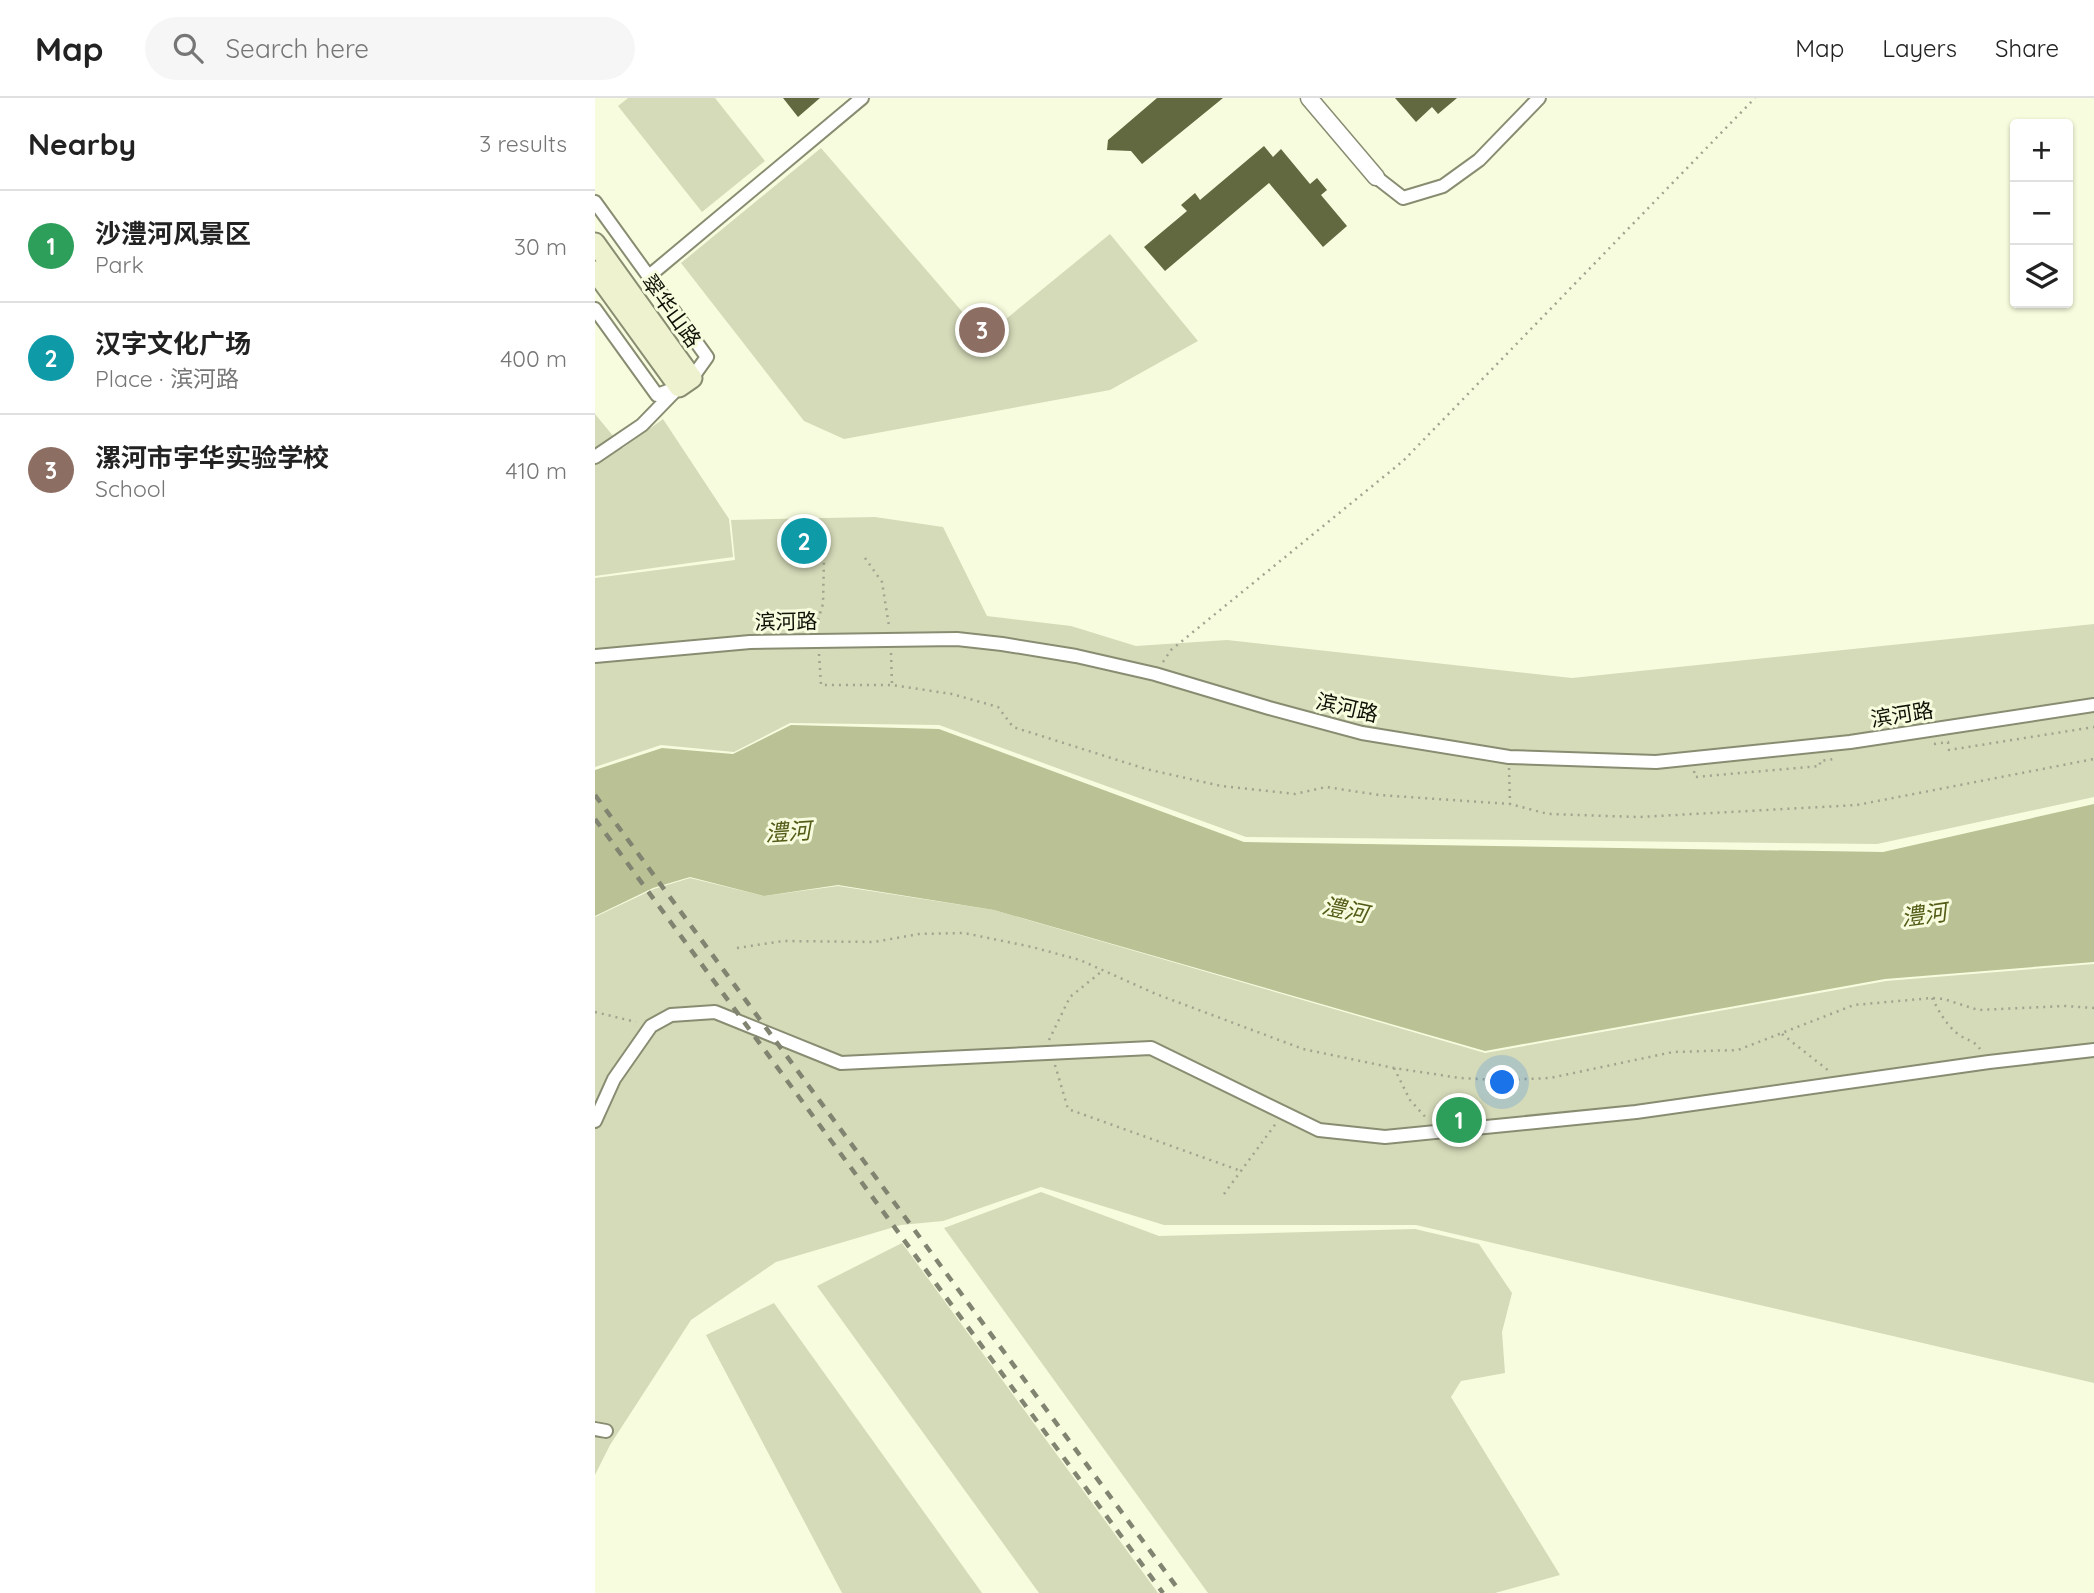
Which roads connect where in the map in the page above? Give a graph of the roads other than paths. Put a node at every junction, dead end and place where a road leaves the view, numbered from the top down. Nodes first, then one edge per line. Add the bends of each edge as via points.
1 (862, 98) edge
2 (1309, 98) edge
3 (1539, 98) edge
4 (1376, 177) joint
5 (595, 202) edge
6 (595, 243) edge
7 (595, 271) edge
8 (649, 276) junction
9 (595, 309) edge
10 (685, 383) junction
11 (595, 457) edge
12 (595, 656) edge
13 (2094, 705) edge
14 (2094, 1050) edge
15 (595, 1121) edge

1 - 8 street
2 - 4 street
3 - 4 street via 1479,160 1443,186 1403,198
5 - 8 street
6 - 10 main road, 翠华山路
7 - 10 main road, 翠华山路
8 - 10 street via 707,357
9 - 10 street via 657,395
10 - 11 street via 642,425
12 - 13 street, 滨河路 via 768,642 957,639 1076,656 1155,674 1362,733 1509,757 1657,762 1850,742
14 - 15 street via 1636,1112 1385,1137 1319,1130 1151,1048 841,1063 715,1012 671,1015 651,1026 614,1079

